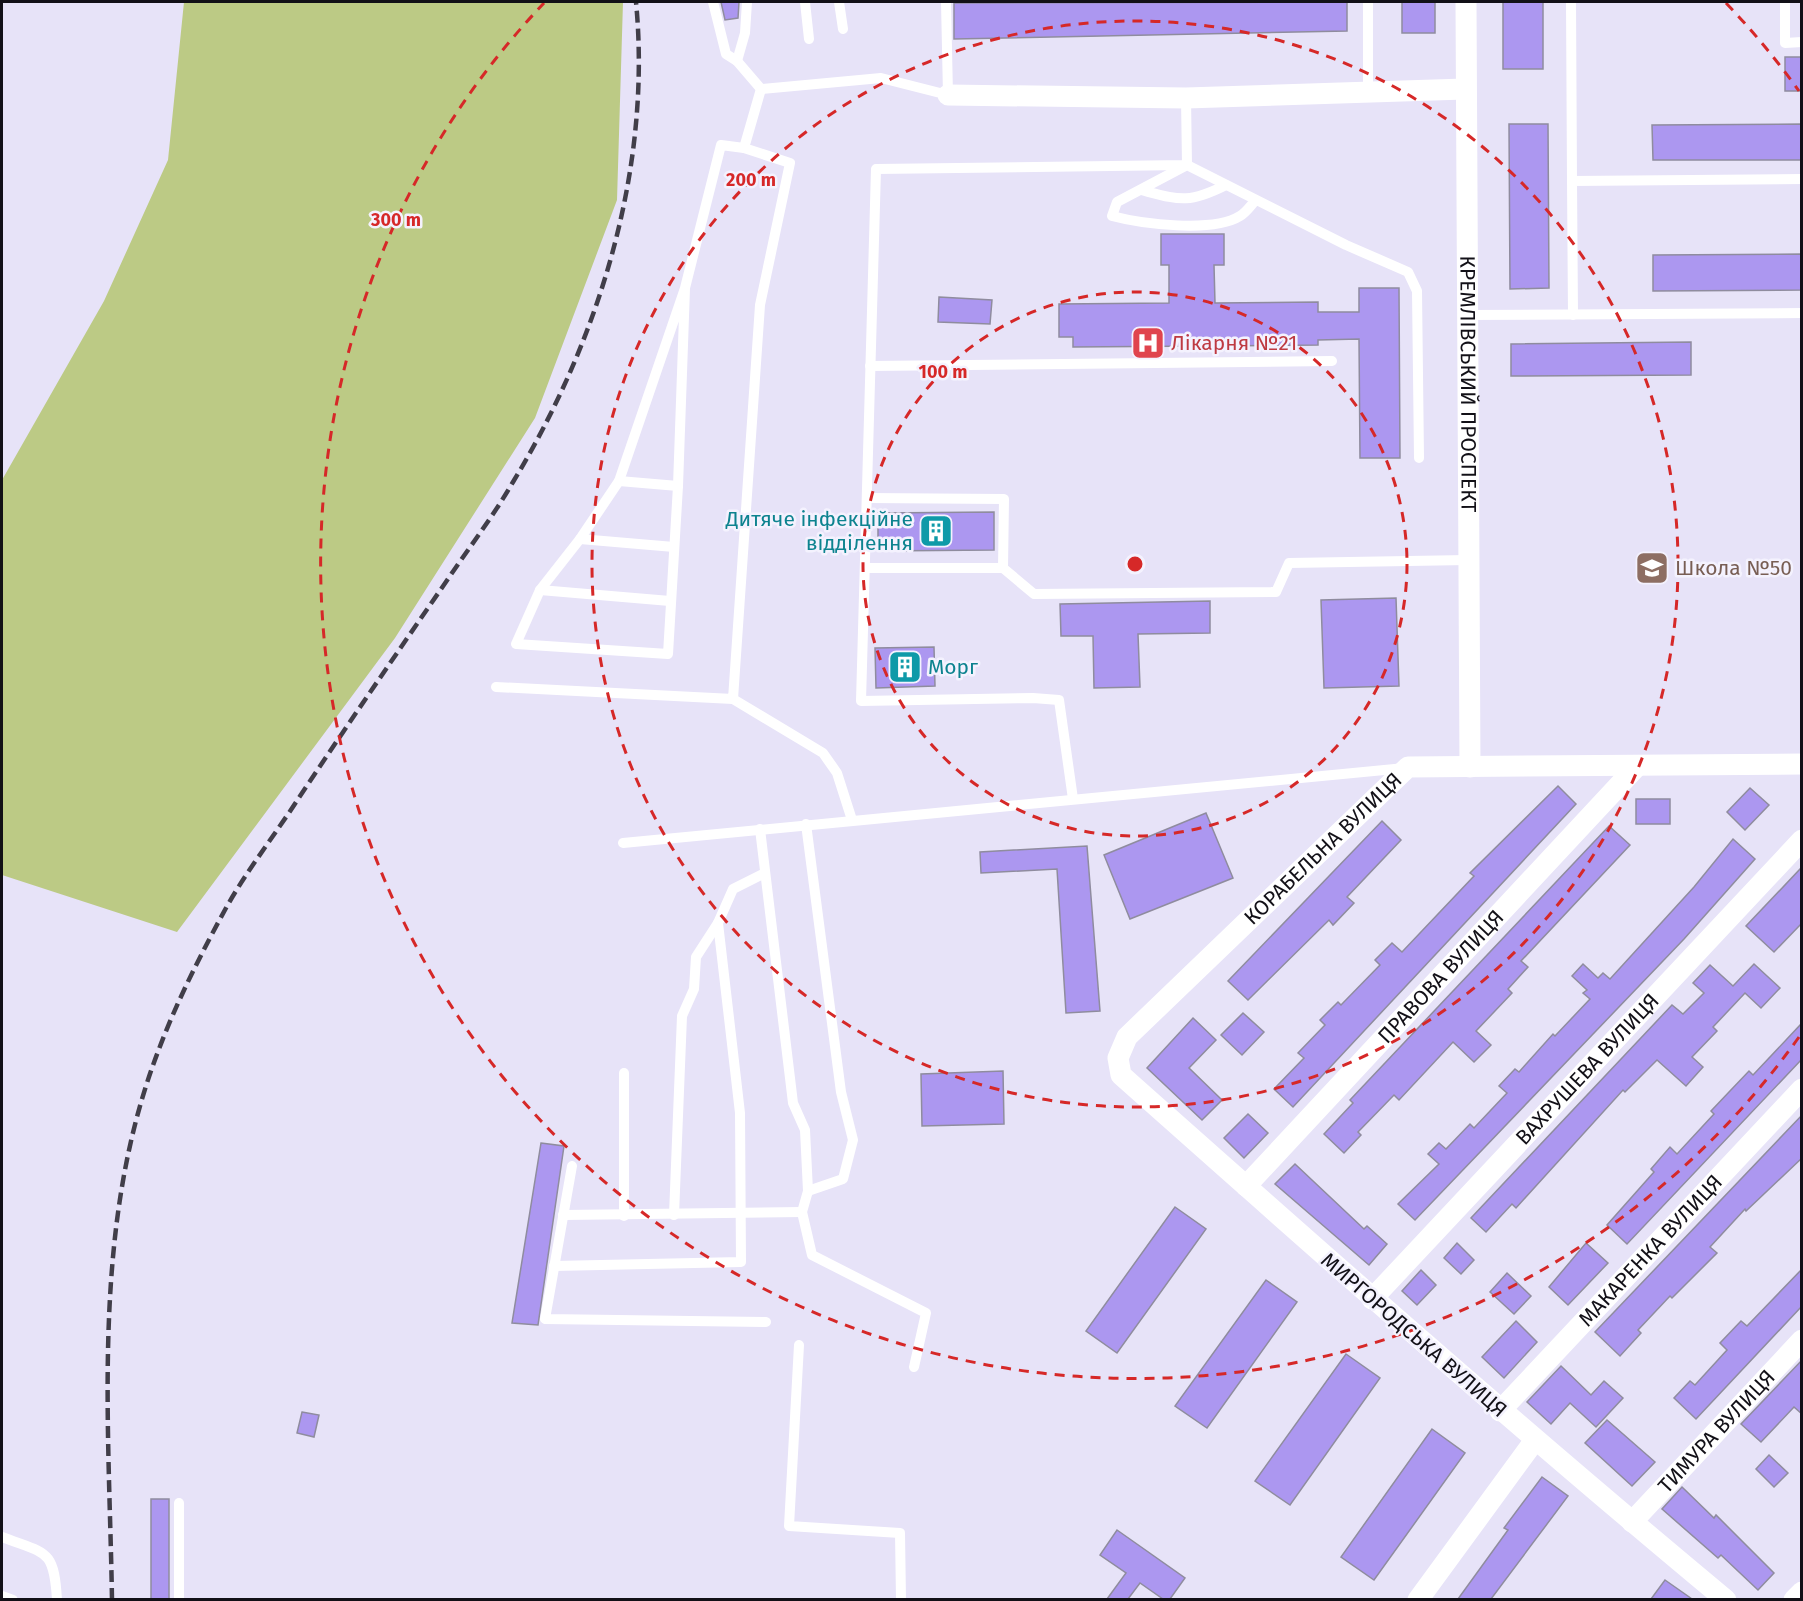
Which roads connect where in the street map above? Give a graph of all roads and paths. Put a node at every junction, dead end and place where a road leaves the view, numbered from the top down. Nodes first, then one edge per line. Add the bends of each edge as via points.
1 (713, 2) edge
2 (747, 2) edge
3 (805, 2) edge
4 (839, 2) edge
5 (946, 2) edge
6 (1368, 2) edge
7 (1466, 2) edge
8 (1570, 2) edge
9 (1785, 2) edge
10 (843, 28) dead end
11 (809, 39) dead end
12 (1802, 42) edge
13 (738, 61) junction
14 (761, 89) junction
15 (1465, 89) junction
16 (1368, 91) junction
17 (948, 94) junction
18 (1186, 98) junction
19 (744, 148) junction
20 (1187, 165) junction
21 (1802, 179) edge
22 (1572, 181) junction
23 (1226, 184) junction
24 (1141, 189) junction
25 (1256, 200) junction
26 (684, 288) junction
27 (1802, 313) edge
28 (1467, 315) junction
29 (1574, 315) junction
30 (1332, 361) dead end
31 (870, 366) junction
32 (1419, 458) dead end
33 (619, 481) junction
34 (678, 486) junction
35 (867, 498) junction
36 (580, 538) junction
37 (674, 547) junction
38 (1468, 560) junction
39 (865, 568) junction
40 (1003, 568) junction
41 (540, 590) junction
42 (670, 601) junction
43 (496, 687) dead end
44 (733, 699) junction
45 (1802, 764) edge
46 (1637, 766) junction
47 (1408, 767) junction
48 (1470, 767) junction
49 (1073, 799) junction
50 (852, 820) junction
51 (806, 824) junction
52 (760, 829) junction
53 (1802, 840) edge
54 (623, 843) dead end
55 (765, 873) junction
56 (718, 923) junction
57 (1118, 1058) joint
58 (624, 1073) dead end
59 (1802, 1089) edge
60 (572, 1166) dead end
61 (1246, 1186) junction
62 (808, 1191) junction
63 (802, 1212) junction
64 (740, 1214) junction
65 (563, 1215) junction
66 (674, 1215) junction
67 (624, 1216) junction
68 (554, 1266) junction
69 (1372, 1299) junction
70 (766, 1322) dead end
71 (1802, 1340) edge
72 (799, 1345) dead end
73 (914, 1367) dead end
74 (1500, 1411) junction
75 (1535, 1440) junction
76 (179, 1503) dead end
77 (1632, 1522) junction
78 (2, 1536) edge
79 (1802, 1592) edge
80 (2, 1596) edge
81 (1721, 1598) edge
82 (13, 1599) edge
83 (57, 1599) edge
84 (179, 1599) edge
85 (901, 1599) edge
86 (1418, 1599) edge
87 (1794, 1599) edge

1 - 13 lane via 726,54
2 - 13 lane
3 - 11 lane
4 - 10 lane
5 - 17 lane
6 - 16 lane
7 - 15 street, КРЕМЛІВСЬКИЙ ПРОСПЕКТ
8 - 22 lane
9 - 12 lane via 1785,42
13 - 14 lane
14 - 17 lane via 881,78
14 - 19 lane
15 - 16 street
15 - 28 street, КРЕМЛІВСЬКИЙ ПРОСПЕКТ
16 - 18 street
17 - 18 street
18 - 20 lane
19 - 26 lane via 720,145
19 - 44 lane via 790,163 760,305
20 - 23 lane
20 - 24 lane
20 - 31 lane via 876,169
21 - 22 lane
22 - 29 lane
23 - 24 lane via 1200,198 1175,198
23 - 25 lane
24 - 25 lane via 1117,202 1112,216 1142,224 1218,225 1241,216
25 - 32 lane via 1408,272 1417,291
26 - 33 lane
26 - 34 lane
27 - 29 lane
28 - 29 lane
28 - 38 street, КРЕМЛІВСЬКИЙ ПРОСПЕКТ
30 - 31 lane
31 - 35 lane
33 - 34 lane
33 - 36 lane
34 - 37 lane
35 - 39 lane
35 - 40 lane via 1004,499
36 - 37 lane
36 - 41 lane
37 - 42 lane
38 - 40 lane via 1289,563 1276,592 1034,594
38 - 48 street, КРЕМЛІВСЬКИЙ ПРОСПЕКТ
39 - 40 lane
39 - 49 lane via 861,701 1059,700
41 - 42 lane
41 - 42 lane via 516,644 668,654
43 - 44 lane
44 - 50 lane via 823,753 837,773
45 - 46 street, КОРАБЕЛЬНА ВУЛИЦЯ
46 - 48 street, КОРАБЕЛЬНА ВУЛИЦЯ
46 - 61 street, ПРАВОВА ВУЛИЦЯ
47 - 48 street, КОРАБЕЛЬНА ВУЛИЦЯ
47 - 49 lane
47 - 57 street, КОРАБЕЛЬНА ВУЛИЦЯ via 1127,1037
49 - 50 lane
50 - 51 lane
51 - 52 lane
51 - 62 lane via 841,1092 853,1140 843,1179
52 - 54 lane
52 - 55 lane
53 - 69 street, ВАХРУШЕВА ВУЛИЦЯ
55 - 56 lane via 733,889
55 - 62 lane via 793,1103 805,1130
56 - 64 lane via 740,1113
56 - 66 lane via 696,957 694,989 682,1016
57 - 61 street, МИРГОРОДСЬКА ВУЛИЦЯ via 1121,1075
58 - 67 lane
59 - 74 street, МАКАРЕНКА ВУЛИЦЯ
60 - 65 lane
61 - 69 street, МИРГОРОДСЬКА ВУЛИЦЯ
62 - 63 lane
63 - 64 lane
63 - 73 lane via 812,1255 926,1313
64 - 66 lane
64 - 68 lane via 741,1262
65 - 67 lane
65 - 68 lane
66 - 67 lane
68 - 70 lane via 544,1319
69 - 74 street, МИРГОРОДСЬКА ВУЛИЦЯ
71 - 77 street, ТИМУРА ВУЛИЦЯ
72 - 85 lane via 789,1526 900,1533
74 - 75 street, МИРГОРОДСЬКА ВУЛИЦЯ
75 - 77 street, МИРГОРОДСЬКА ВУЛИЦЯ
75 - 86 street
76 - 84 lane
77 - 81 street, МИРГОРОДСЬКА ВУЛИЦЯ
78 - 83 lane via 46,1554 55,1568
79 - 87 street
80 - 82 lane

